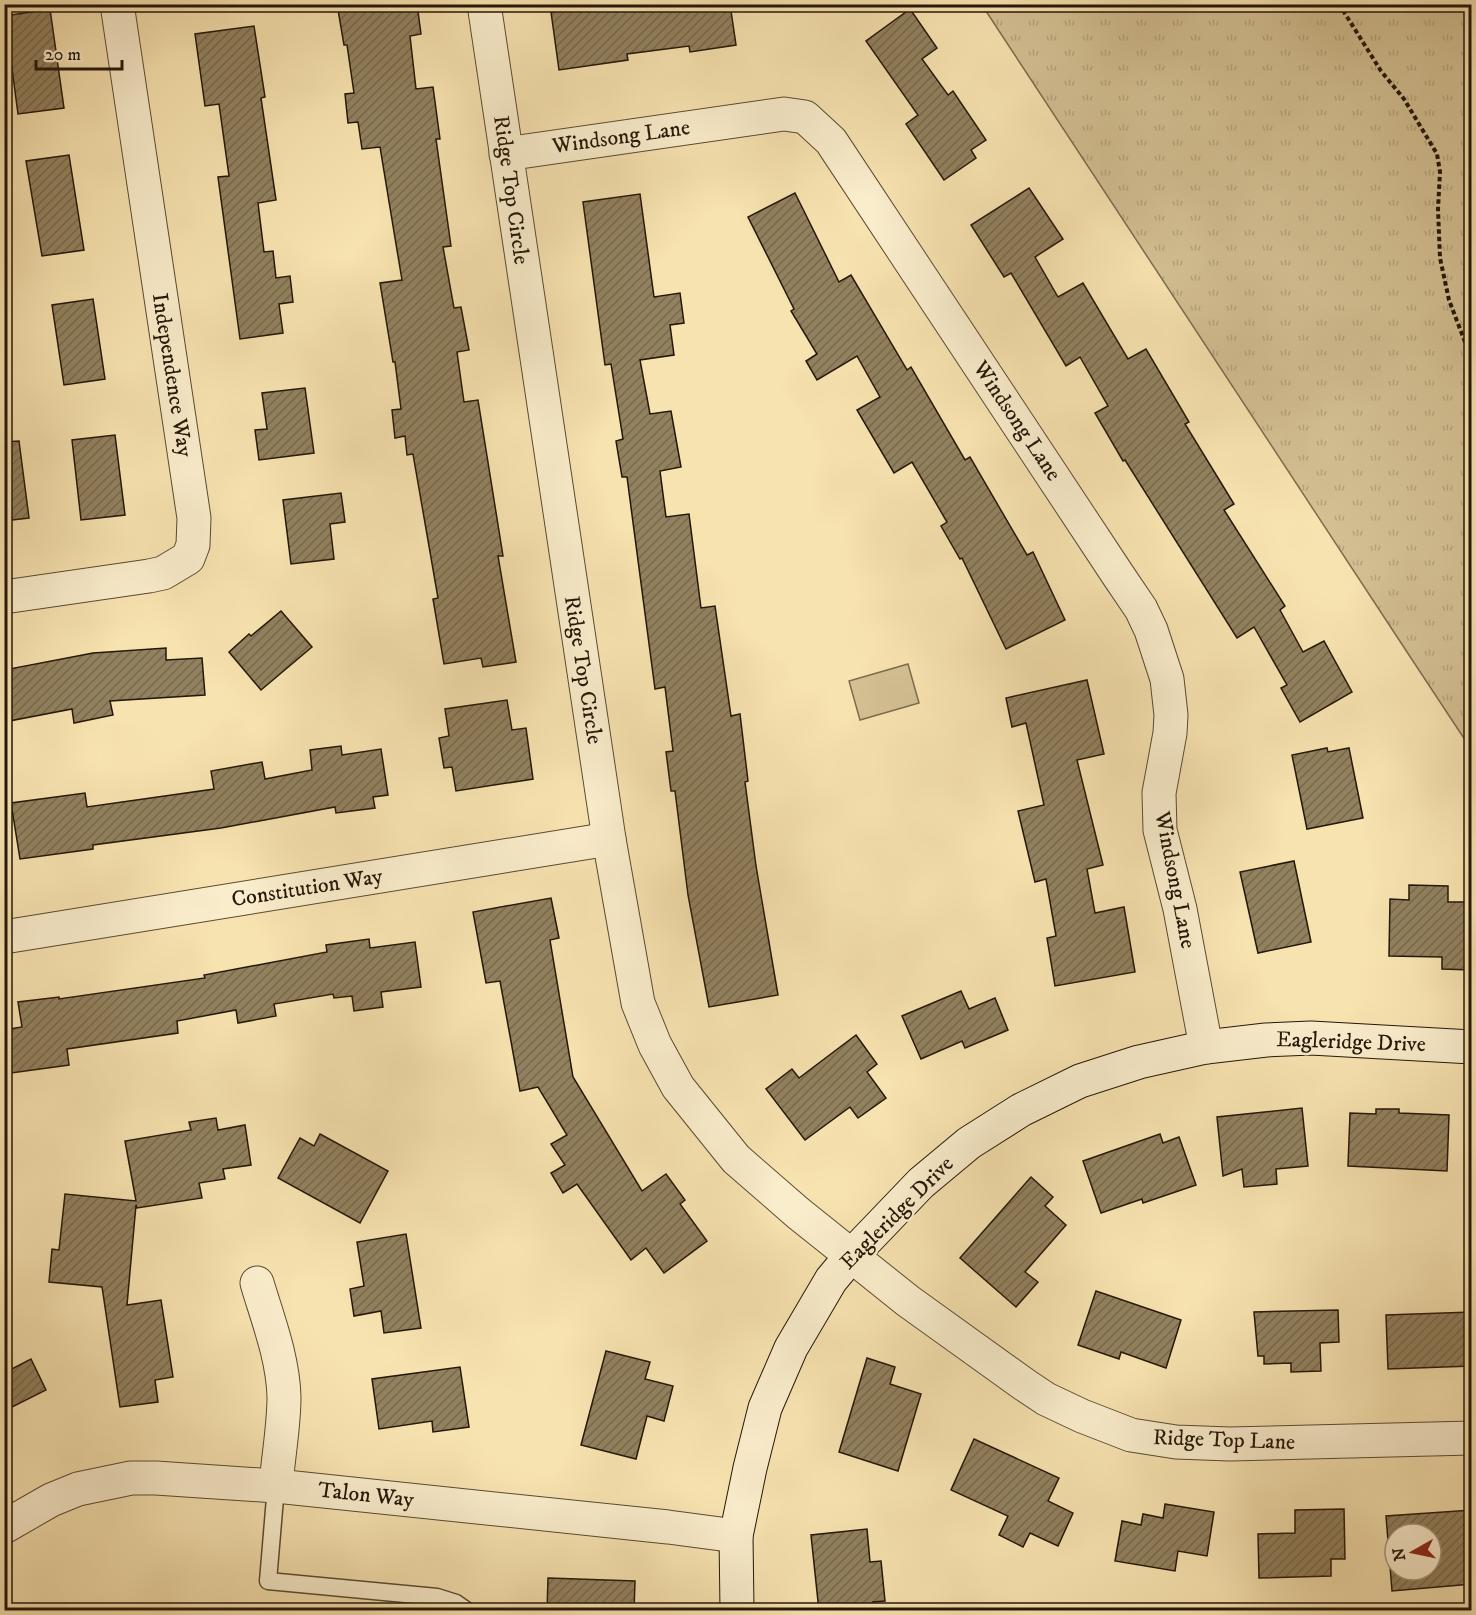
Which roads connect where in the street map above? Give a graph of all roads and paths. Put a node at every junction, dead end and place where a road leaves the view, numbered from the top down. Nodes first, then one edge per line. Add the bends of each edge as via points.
1 (117, 4) edge
2 (484, 4) edge
3 (1338, 4) edge
4 (506, 154) junction
5 (1472, 354) edge
6 (4, 597) edge
7 (609, 838) junction
8 (4, 937) edge
9 (1206, 1047) junction
10 (1472, 1047) edge
11 (851, 1256) junction
12 (257, 1283) dead end
13 (1472, 1438) edge
14 (276, 1486) junction
15 (4, 1527) edge
16 (736, 1536) junction
17 (466, 1611) edge
18 (737, 1611) edge

1 - 6 street, Independence Way via 194,518 193,545 188,558 163,573
2 - 4 street, Ridge Top Circle
3 - 5 path via 1437,154 1440,258 1449,300
4 - 7 street, Ridge Top Circle
4 - 9 street, Windsong Lane via 784,114 805,117 831,141 1141,609 1151,630 1170,698 1170,733 1159,793 1160,830 1180,909
7 - 8 street, Constitution Way
7 - 11 street, Ridge Top Circle via 638,1003 678,1087 736,1159
9 - 10 street, Eagleridge Drive via 1311,1038
9 - 11 street, Eagleridge Drive via 1080,1081 1021,1110 969,1143 921,1183
11 - 13 street, Ridge Top Lane via 1024,1385 1082,1416 1131,1435 1230,1444
11 - 16 street, Eagleridge Drive via 831,1280 792,1348 765,1408
12 - 14 street via 277,1349 282,1381 283,1421
14 - 15 street, Talon Way via 180,1479 123,1480 78,1489
14 - 16 street, Talon Way
14 - 17 lane via 268,1581 437,1597
16 - 18 street, Eagleridge Drive

